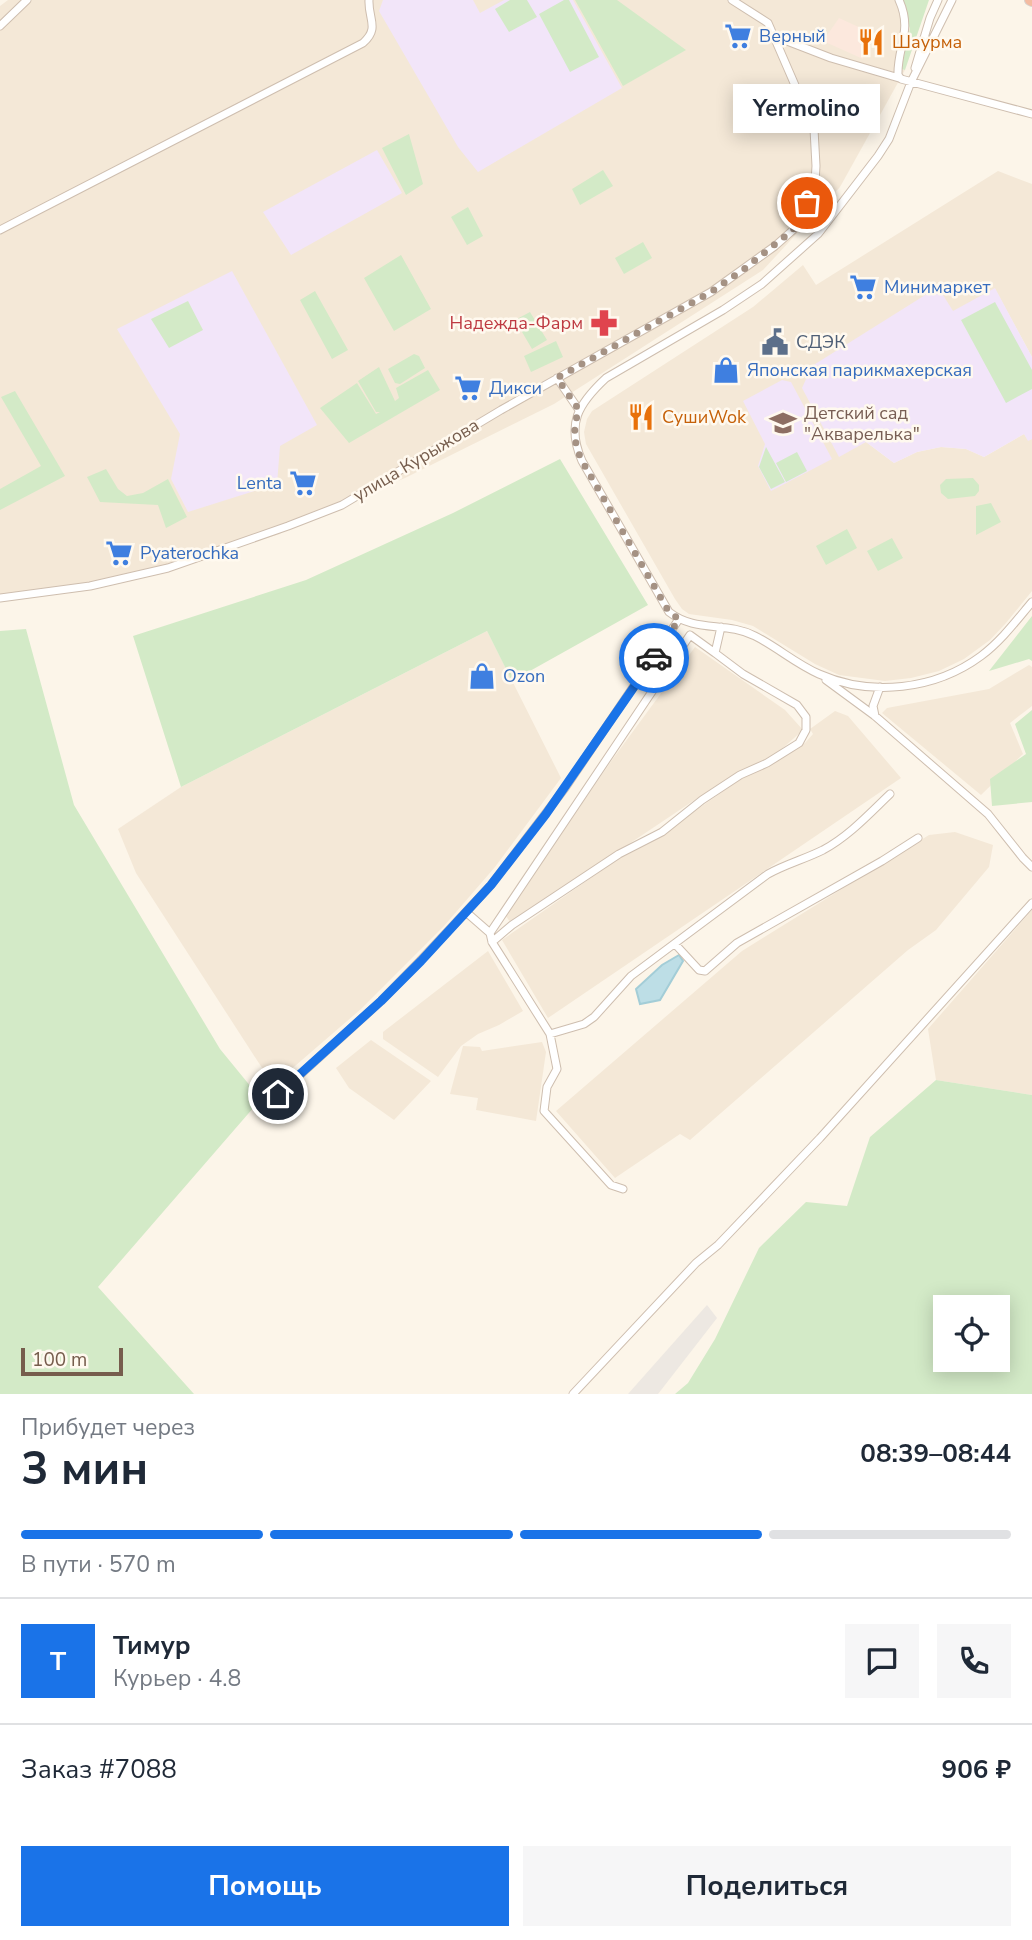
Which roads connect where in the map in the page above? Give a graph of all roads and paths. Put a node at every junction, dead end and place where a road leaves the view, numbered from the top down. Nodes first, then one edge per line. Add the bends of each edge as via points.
1 (27, 0) edge
2 (369, 0) edge
3 (732, 0) edge
4 (900, 0) edge
5 (938, 0) edge
6 (951, 0) edge
7 (0, 26) edge
8 (774, 36) junction
9 (901, 79) junction
10 (911, 82) junction
11 (1032, 114) edge
12 (0, 230) edge
13 (557, 378) junction
14 (579, 410) junction
15 (0, 598) edge
16 (1032, 602) edge
17 (679, 619) junction
18 (721, 627) junction
19 (715, 653) junction
20 (820, 675) junction
21 (880, 687) junction
22 (875, 716) junction
23 (890, 794) dead end
24 (918, 838) dead end
25 (1032, 867) edge
26 (1032, 903) edge
27 (466, 912) junction
28 (491, 937) junction
29 (675, 944) junction
30 (550, 1034) junction
31 (278, 1094) dead end
32 (623, 1189) dead end
33 (573, 1394) edge

1 - 7 street
2 - 12 street via 373,30 363,43
3 - 8 street via 768,23
4 - 9 street via 905,25 898,69
5 - 10 street
6 - 10 street
8 - 9 street
8 - 13 street, улица Курыжова via 814,129 815,182 793,230 711,292
9 - 10 street
10 - 11 street
10 - 14 street via 889,139 818,234 762,284 606,378
13 - 14 street
13 - 15 street, улица Курыжова via 330,510 168,568 90,586
14 - 17 street via 574,436 582,461 669,612
16 - 21 street via 997,642 964,666 928,682
17 - 18 street
17 - 27 street via 546,814
18 - 19 street
18 - 20 street via 755,636
19 - 28 street via 690,635
19 - 28 street via 797,705 806,717 799,743 740,775 662,832 619,853
20 - 21 street
20 - 22 street
21 - 22 street via 873,706
22 - 25 street via 988,814
23 - 29 street via 836,842 768,874
24 - 29 street via 737,943 705,971
26 - 33 street via 820,1138
27 - 28 street
27 - 31 street via 381,1001
28 - 30 street
29 - 30 street via 631,976 594,1017
30 - 32 street via 557,1069 547,1087 544,1111 611,1185

